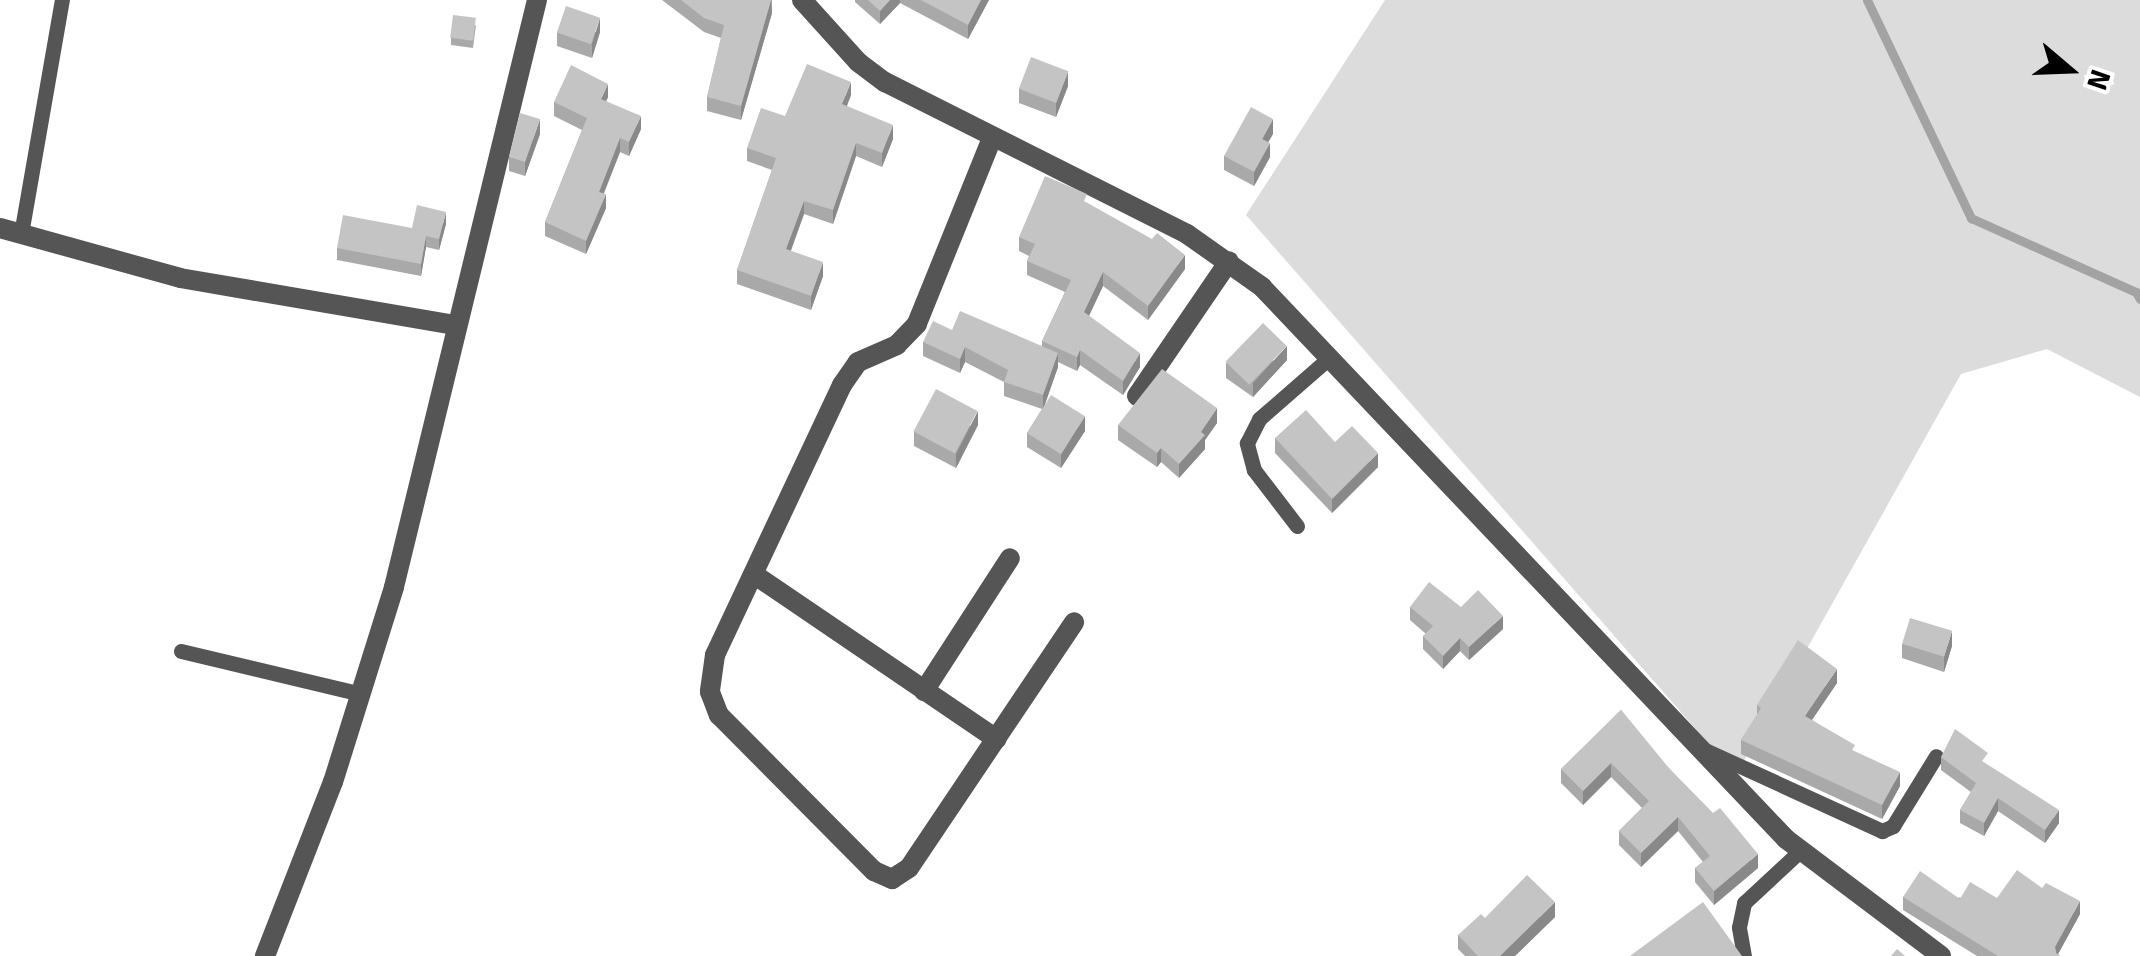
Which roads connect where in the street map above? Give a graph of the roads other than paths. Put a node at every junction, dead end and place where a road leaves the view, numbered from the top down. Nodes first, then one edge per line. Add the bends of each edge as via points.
1 (62, 0) edge
2 (537, 0) edge
3 (802, 0) edge
4 (992, 138) junction
5 (10, 231) edge
6 (1229, 262) junction
7 (454, 325) junction
8 (1329, 358) junction
9 (1138, 396) edge
10 (1298, 526) dead end
11 (1010, 558) dead end
12 (755, 575) junction
13 (1074, 622) dead end
14 (181, 651) dead end
15 (924, 691) junction
16 (362, 694) junction
17 (996, 739) junction
18 (1697, 746) junction
19 (1936, 756) dead end
20 (1800, 851) junction
21 (265, 956) edge
22 (1744, 956) edge
23 (1942, 956) edge

1 - 5 lane
2 - 7 street
3 - 4 street via 885,82
4 - 6 street via 1169,224
4 - 12 street via 916,324 897,345 870,354 849,372
5 - 7 street via 180,278
6 - 8 street
6 - 9 street
7 - 16 street via 418,495
8 - 10 lane via 1259,419 1246,443 1254,470
8 - 18 street
11 - 15 street
12 - 15 street
12 - 17 street via 711,666 714,704 874,871 892,879 909,868
13 - 17 street
14 - 16 lane
15 - 17 street
16 - 21 street
18 - 19 lane via 1882,831 1893,826
18 - 20 street
20 - 22 lane via 1744,903
20 - 23 street

